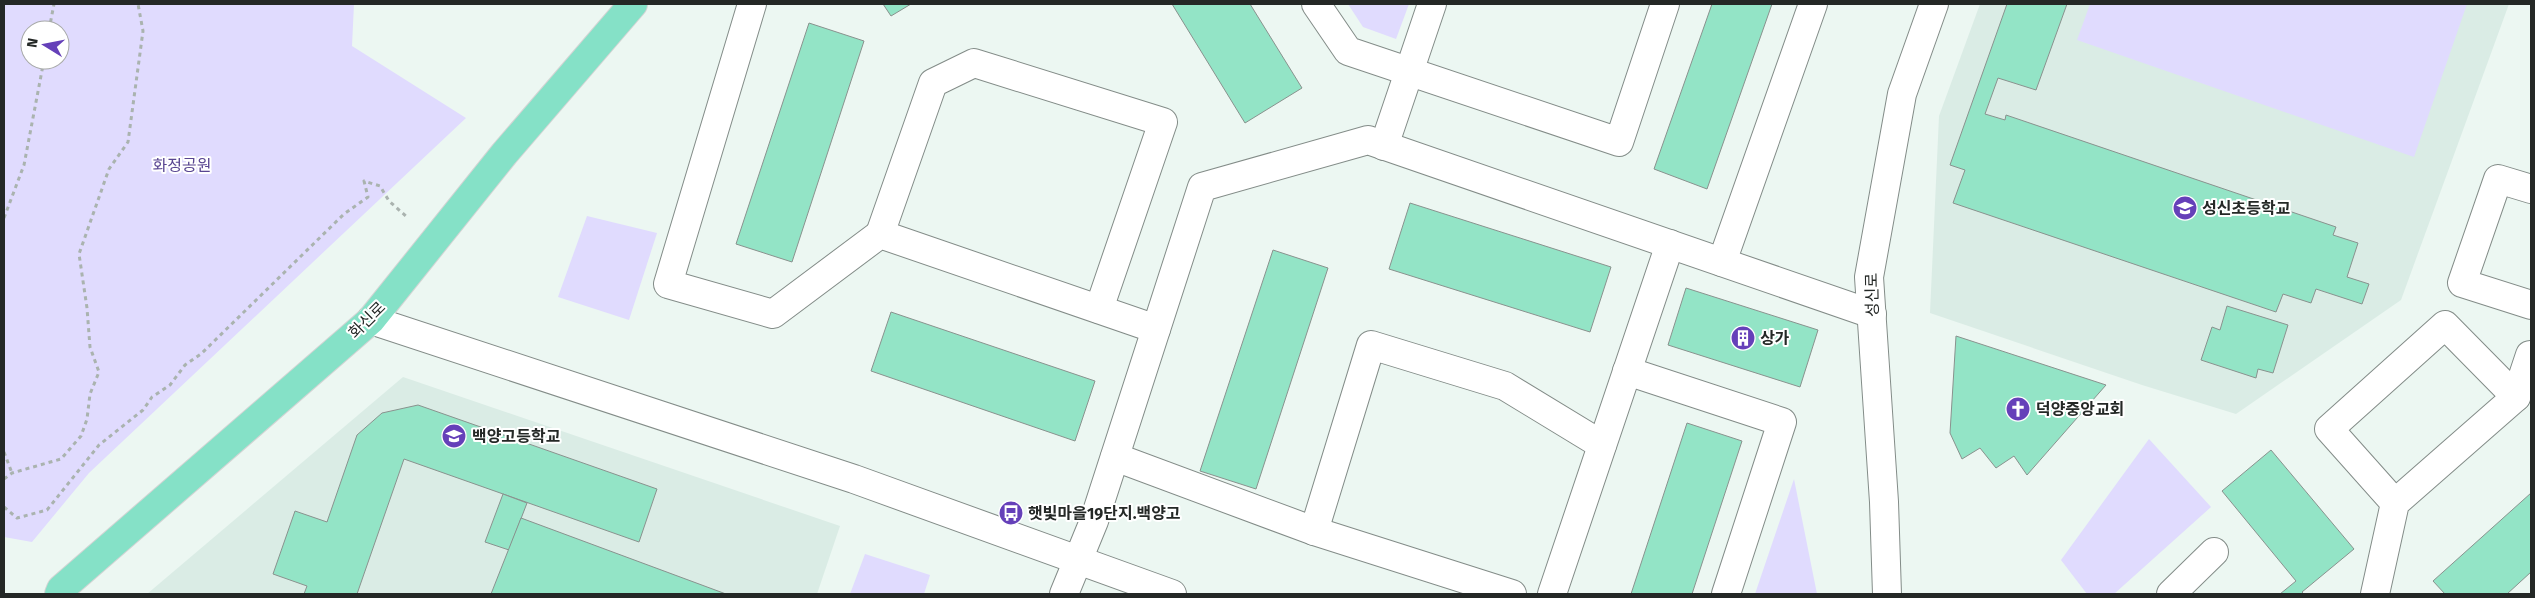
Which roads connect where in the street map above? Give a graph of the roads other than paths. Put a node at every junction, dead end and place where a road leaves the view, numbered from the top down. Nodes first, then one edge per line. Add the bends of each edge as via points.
1 (633, 4) edge
2 (752, 4) edge
3 (1316, 4) edge
4 (1432, 4) edge
5 (1665, 4) edge
6 (1813, 4) edge
7 (1934, 4) edge
8 (1409, 72) junction
9 (1384, 146) junction
10 (2531, 189) edge
11 (880, 234) junction
12 (1670, 244) junction
13 (1722, 262) junction
14 (2531, 305) edge
15 (1099, 309) junction
16 (1872, 314) junction
17 (371, 320) junction
18 (1156, 329) junction
19 (2531, 354) edge
20 (1627, 371) junction
21 (2516, 397) junction
22 (1602, 445) junction
23 (1115, 457) junction
24 (2395, 503) junction
25 (1314, 531) junction
26 (2214, 552) dead end
27 (1079, 562) junction
28 (59, 594) edge
29 (1064, 594) edge
30 (1172, 594) edge
31 (1512, 594) edge
32 (1552, 594) edge
33 (1726, 594) edge
34 (1887, 594) edge
35 (2171, 594) edge
36 (2376, 594) edge

1 - 17 main road, 화신로 via 504,154
2 - 11 street via 668,284 773,314
3 - 8 street via 1348,51
4 - 8 street
5 - 8 street via 1619,142
6 - 13 street
7 - 16 street, 성신로 via 1902,94 1869,277
8 - 9 street
9 - 12 street
9 - 18 street via 1368,140 1202,187
10 - 14 street via 2498,179 2462,283
11 - 15 street
11 - 15 street via 933,83 974,63 1162,122
12 - 13 street
12 - 20 street
13 - 16 street
15 - 18 street
16 - 34 street, 성신로
17 - 27 street via 854,479
17 - 28 main road, 화신로 via 124,533
18 - 23 street
19 - 21 street
20 - 22 street
20 - 33 street via 1782,422
21 - 24 street
21 - 24 street via 2445,324 2329,429
22 - 25 street via 1505,386 1371,345
22 - 32 street
23 - 25 street
23 - 27 street
24 - 36 street
25 - 31 street
26 - 35 street
27 - 29 street
27 - 30 street

